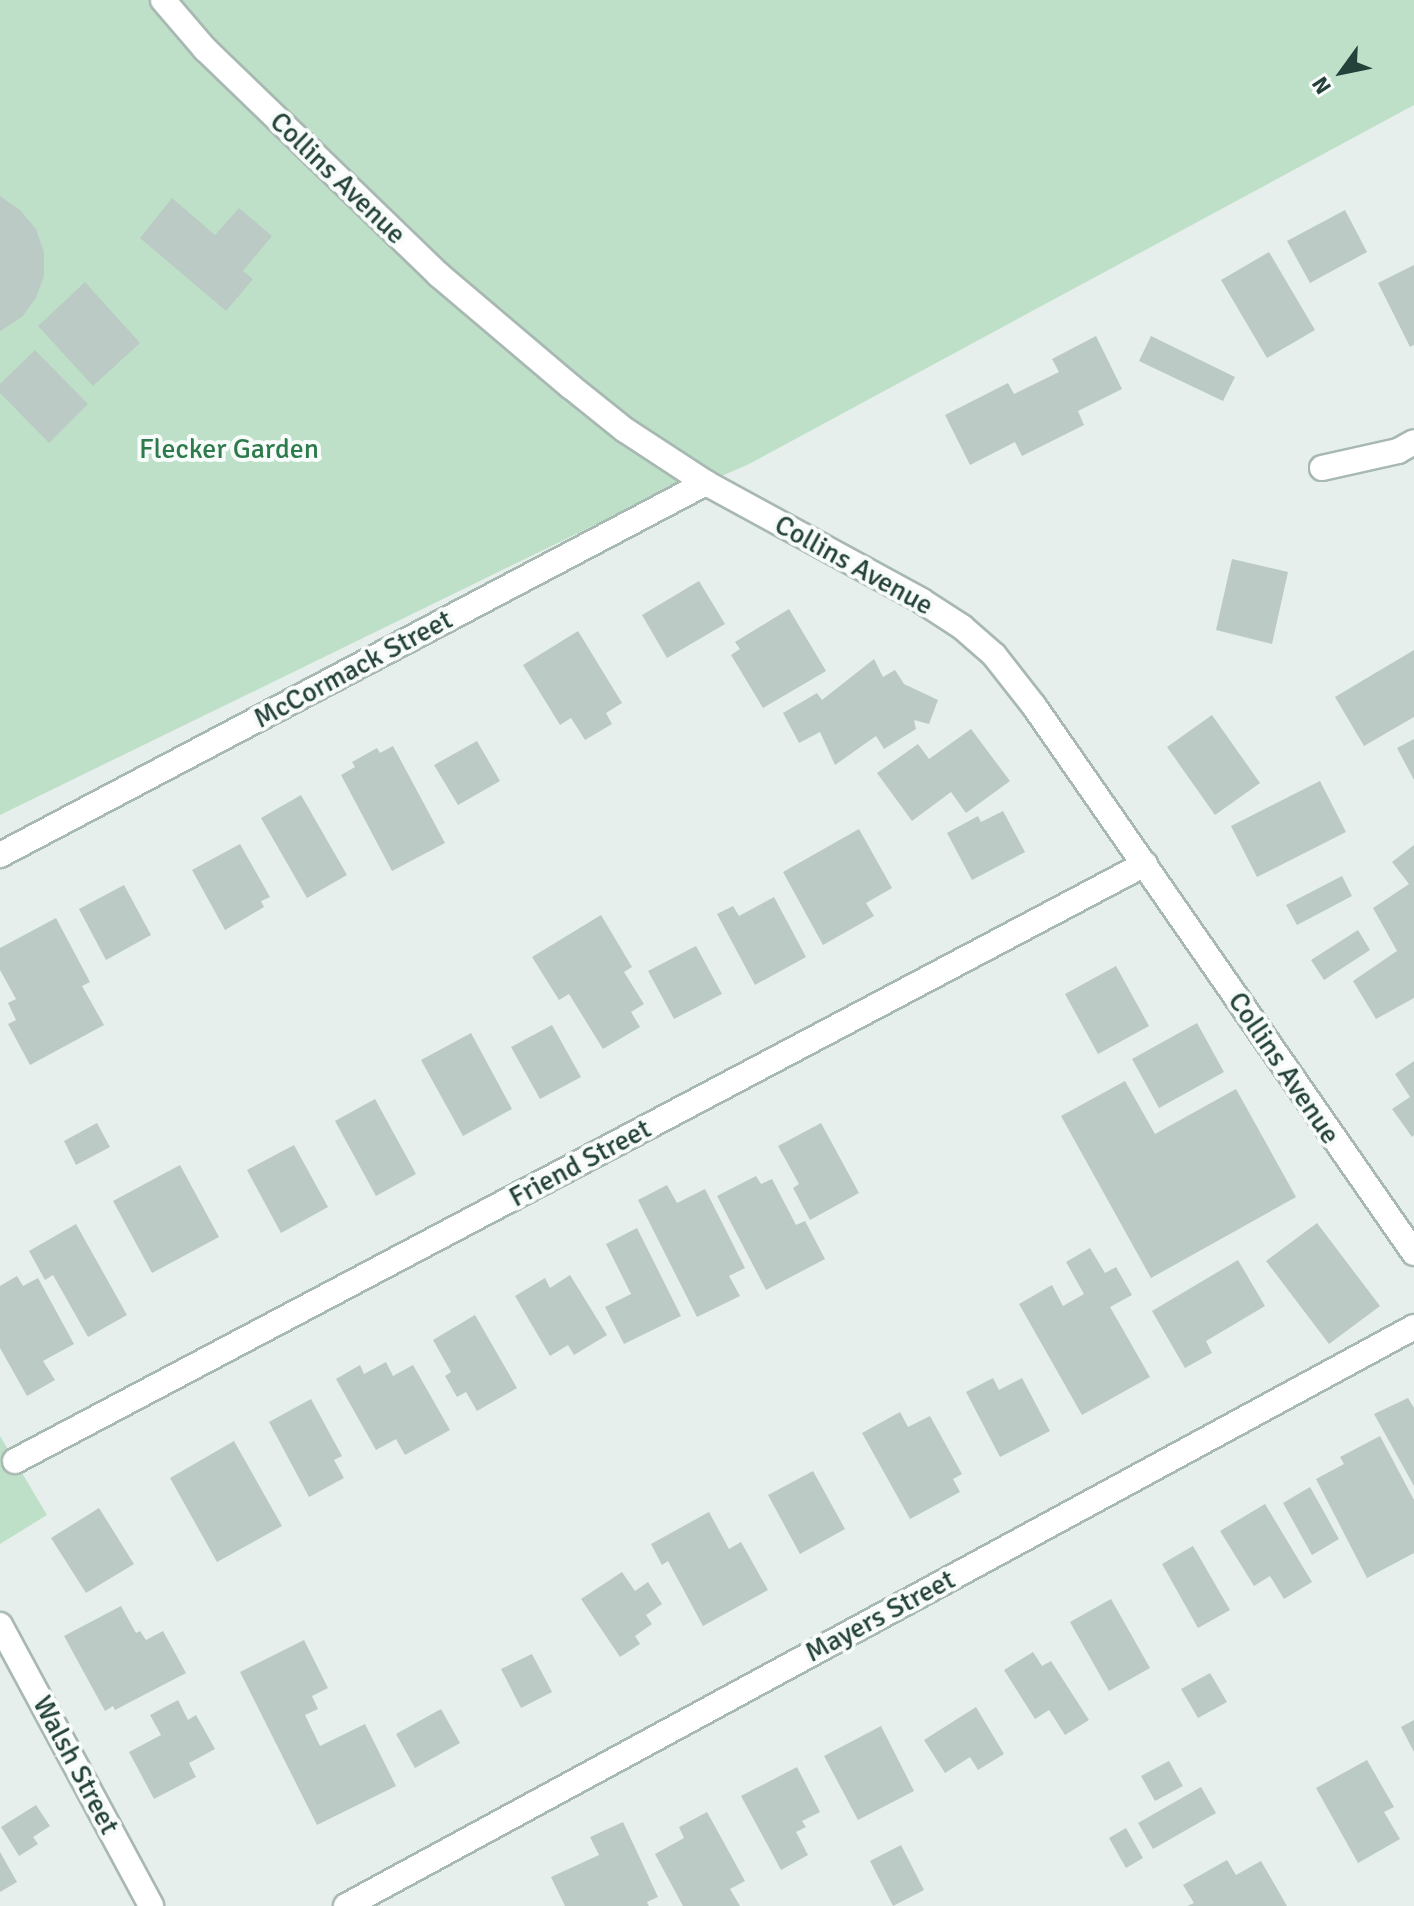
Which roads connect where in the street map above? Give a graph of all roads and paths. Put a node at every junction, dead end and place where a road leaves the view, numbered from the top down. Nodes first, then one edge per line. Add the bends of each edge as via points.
1 (163, 0) edge
2 (1414, 442) edge
3 (1322, 468) dead end
4 (706, 483) junction
5 (0, 855) edge
6 (1145, 864) junction
7 (1414, 1253) edge
8 (1414, 1327) edge
9 (15, 1461) dead end
10 (0, 1625) edge
11 (151, 1906) edge
12 (346, 1906) edge

1 - 4 street, Collins Avenue via 205,49 510,339 625,430
2 - 3 street via 1398,451
4 - 5 street, McCormack Street
4 - 6 street, Collins Avenue via 962,627 994,655 1026,695
6 - 7 street, Collins Avenue
6 - 9 street, Friend Street
8 - 12 street, Mayers Street
10 - 11 street, Walsh Street

